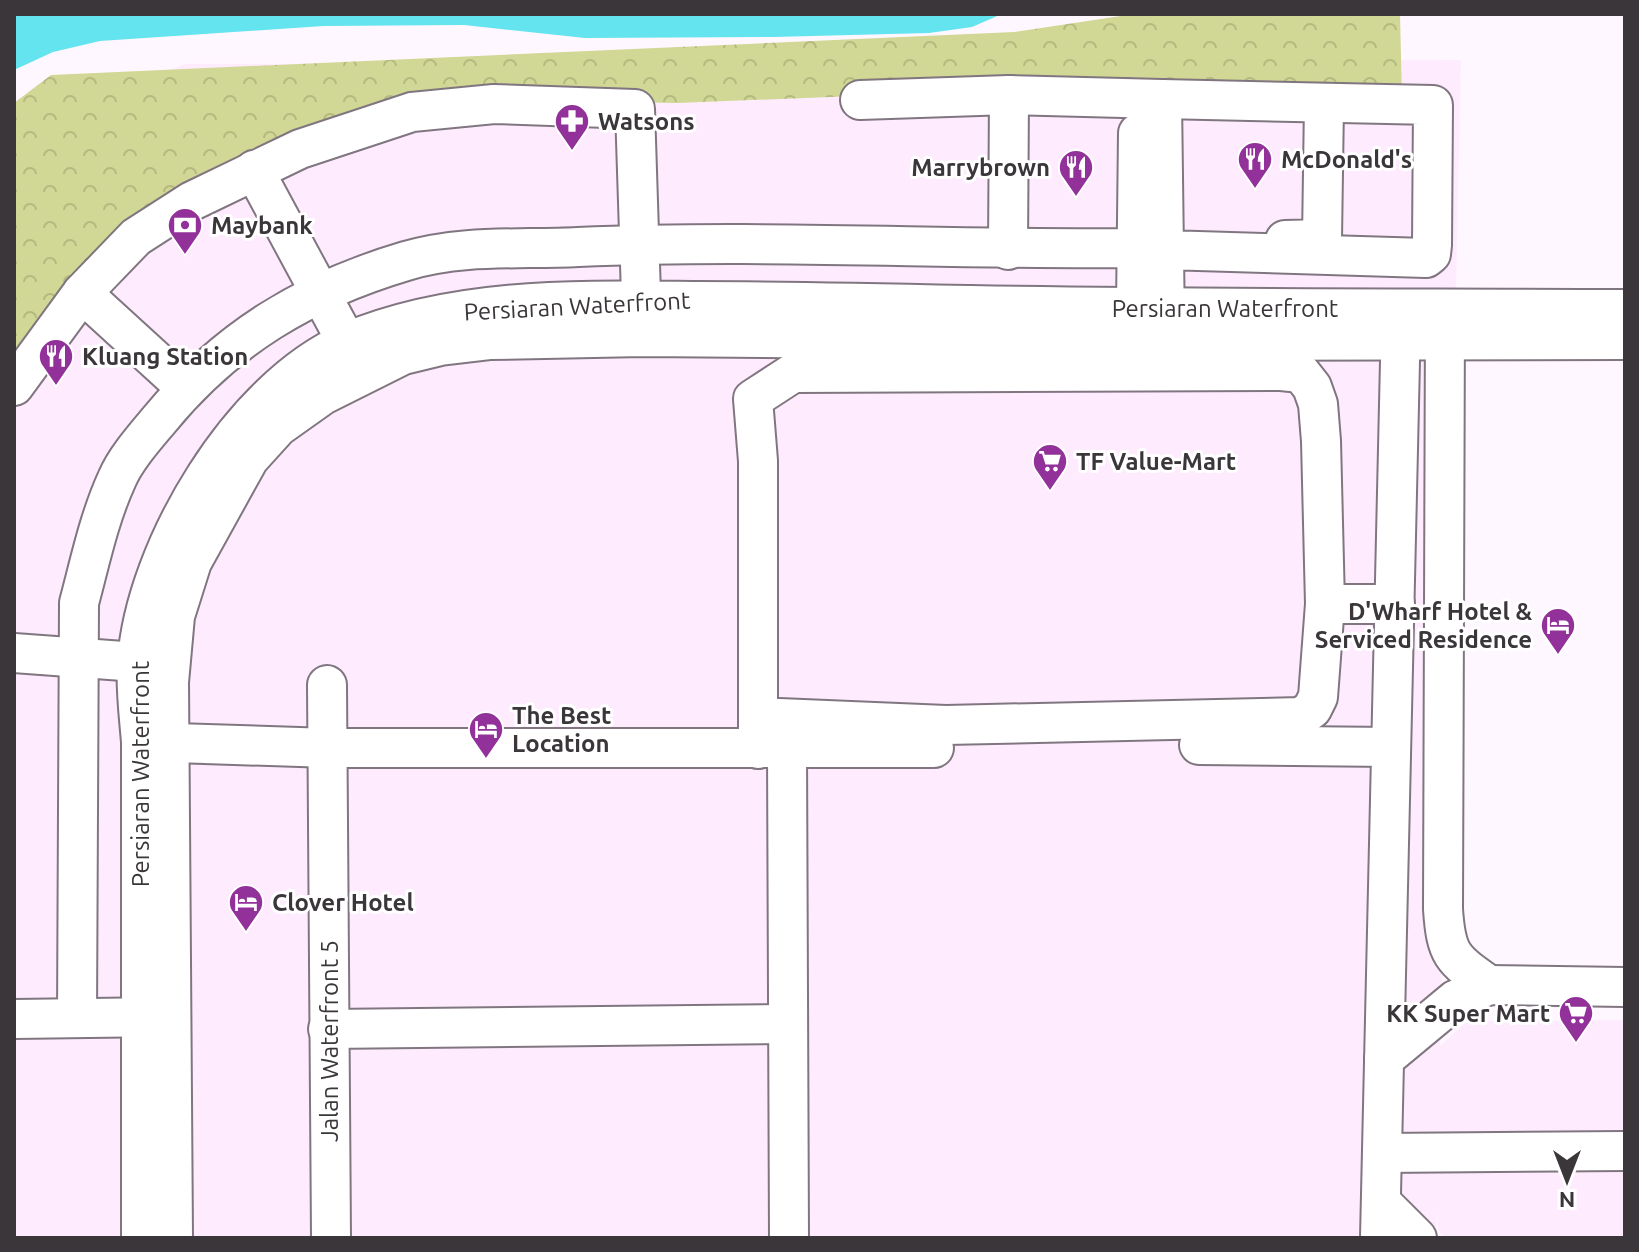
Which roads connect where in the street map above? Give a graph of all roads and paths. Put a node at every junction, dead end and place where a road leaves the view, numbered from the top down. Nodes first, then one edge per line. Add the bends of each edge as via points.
1 (1009, 95) junction
2 (1158, 99) junction
3 (860, 100) dead end
4 (1324, 103) junction
5 (254, 170) junction
6 (638, 244) junction
7 (808, 245) junction
8 (1150, 249) junction
9 (1008, 250) junction
10 (322, 291) junction
11 (82, 293) junction
12 (1625, 309) edge
13 (642, 318) junction
14 (807, 319) junction
15 (1155, 319) junction
16 (1401, 325) junction
17 (1445, 325) junction
18 (1625, 340) edge
19 (1101, 357) junction
20 (355, 358) junction
21 (14, 386) edge
22 (186, 388) junction
23 (1325, 604) junction
24 (1395, 604) junction
25 (14, 653) edge
26 (81, 660) junction
27 (137, 662) junction
28 (327, 685) dead end
29 (1141, 734) junction
30 (768, 739) junction
31 (155, 742) junction
32 (1391, 747) junction
33 (330, 748) junction
34 (1489, 985) junction
35 (1625, 987) edge
36 (156, 1016) junction
37 (77, 1018) junction
38 (14, 1019) edge
39 (788, 1024) junction
40 (328, 1029) junction
41 (1384, 1059) junction
42 (1625, 1151) edge
43 (1382, 1153) junction
44 (1381, 1220) edge
45 (141, 1238) edge
46 (173, 1238) edge
47 (331, 1238) edge
48 (789, 1238) edge
49 (1417, 1238) edge

1 - 2 street
1 - 3 street
1 - 9 street
2 - 4 street
2 - 4 street via 1183,239 1322,239
2 - 8 street
4 - 8 street via 1433,105 1431,254 1426,258
5 - 6 street via 412,112 494,104 631,107 636,115
5 - 10 street
5 - 11 street via 136,237
6 - 7 street
6 - 10 street via 463,249 407,260
6 - 13 street
7 - 9 street
7 - 14 street
8 - 9 street
8 - 15 street
10 - 20 street
10 - 22 street via 273,316
11 - 21 street
11 - 22 street
12 - 17 street
13 - 14 street, Persiaran Waterfront
13 - 20 street, Persiaran Waterfront
14 - 15 street, Persiaran Waterfront
14 - 19 street, Persiaran Waterfront
15 - 16 street, Persiaran Waterfront
15 - 19 street, Persiaran Waterfront
16 - 17 street, Persiaran Waterfront
16 - 24 street
17 - 18 street
17 - 34 street via 1445,933 1446,945 1462,966
19 - 23 street via 1301,373 1318,404
19 - 30 street via 793,373 753,399 758,665
20 - 27 street, Persiaran Waterfront via 296,372 228,440 167,552 146,610
20 - 31 street, Persiaran Waterfront via 259,448 192,562 175,616 169,682
22 - 26 street via 117,477 79,603
23 - 24 street
23 - 29 street via 1318,697 1301,717
24 - 32 street
25 - 26 street
26 - 27 street
26 - 37 street
27 - 31 street, Persiaran Waterfront
28 - 33 street, Jalan Waterfront 5
29 - 30 street
29 - 32 street
30 - 33 street
30 - 39 street
31 - 33 street
31 - 36 street, Persiaran Waterfront
32 - 41 street
33 - 40 street, Jalan Waterfront 5
34 - 35 street
34 - 41 street via 1455,1000
36 - 37 street
36 - 45 street, Persiaran Waterfront
36 - 46 street, Persiaran Waterfront
37 - 38 street
39 - 40 street
39 - 48 street
40 - 47 street, Jalan Waterfront 5
41 - 43 street
42 - 43 street
43 - 44 street
44 - 49 street

